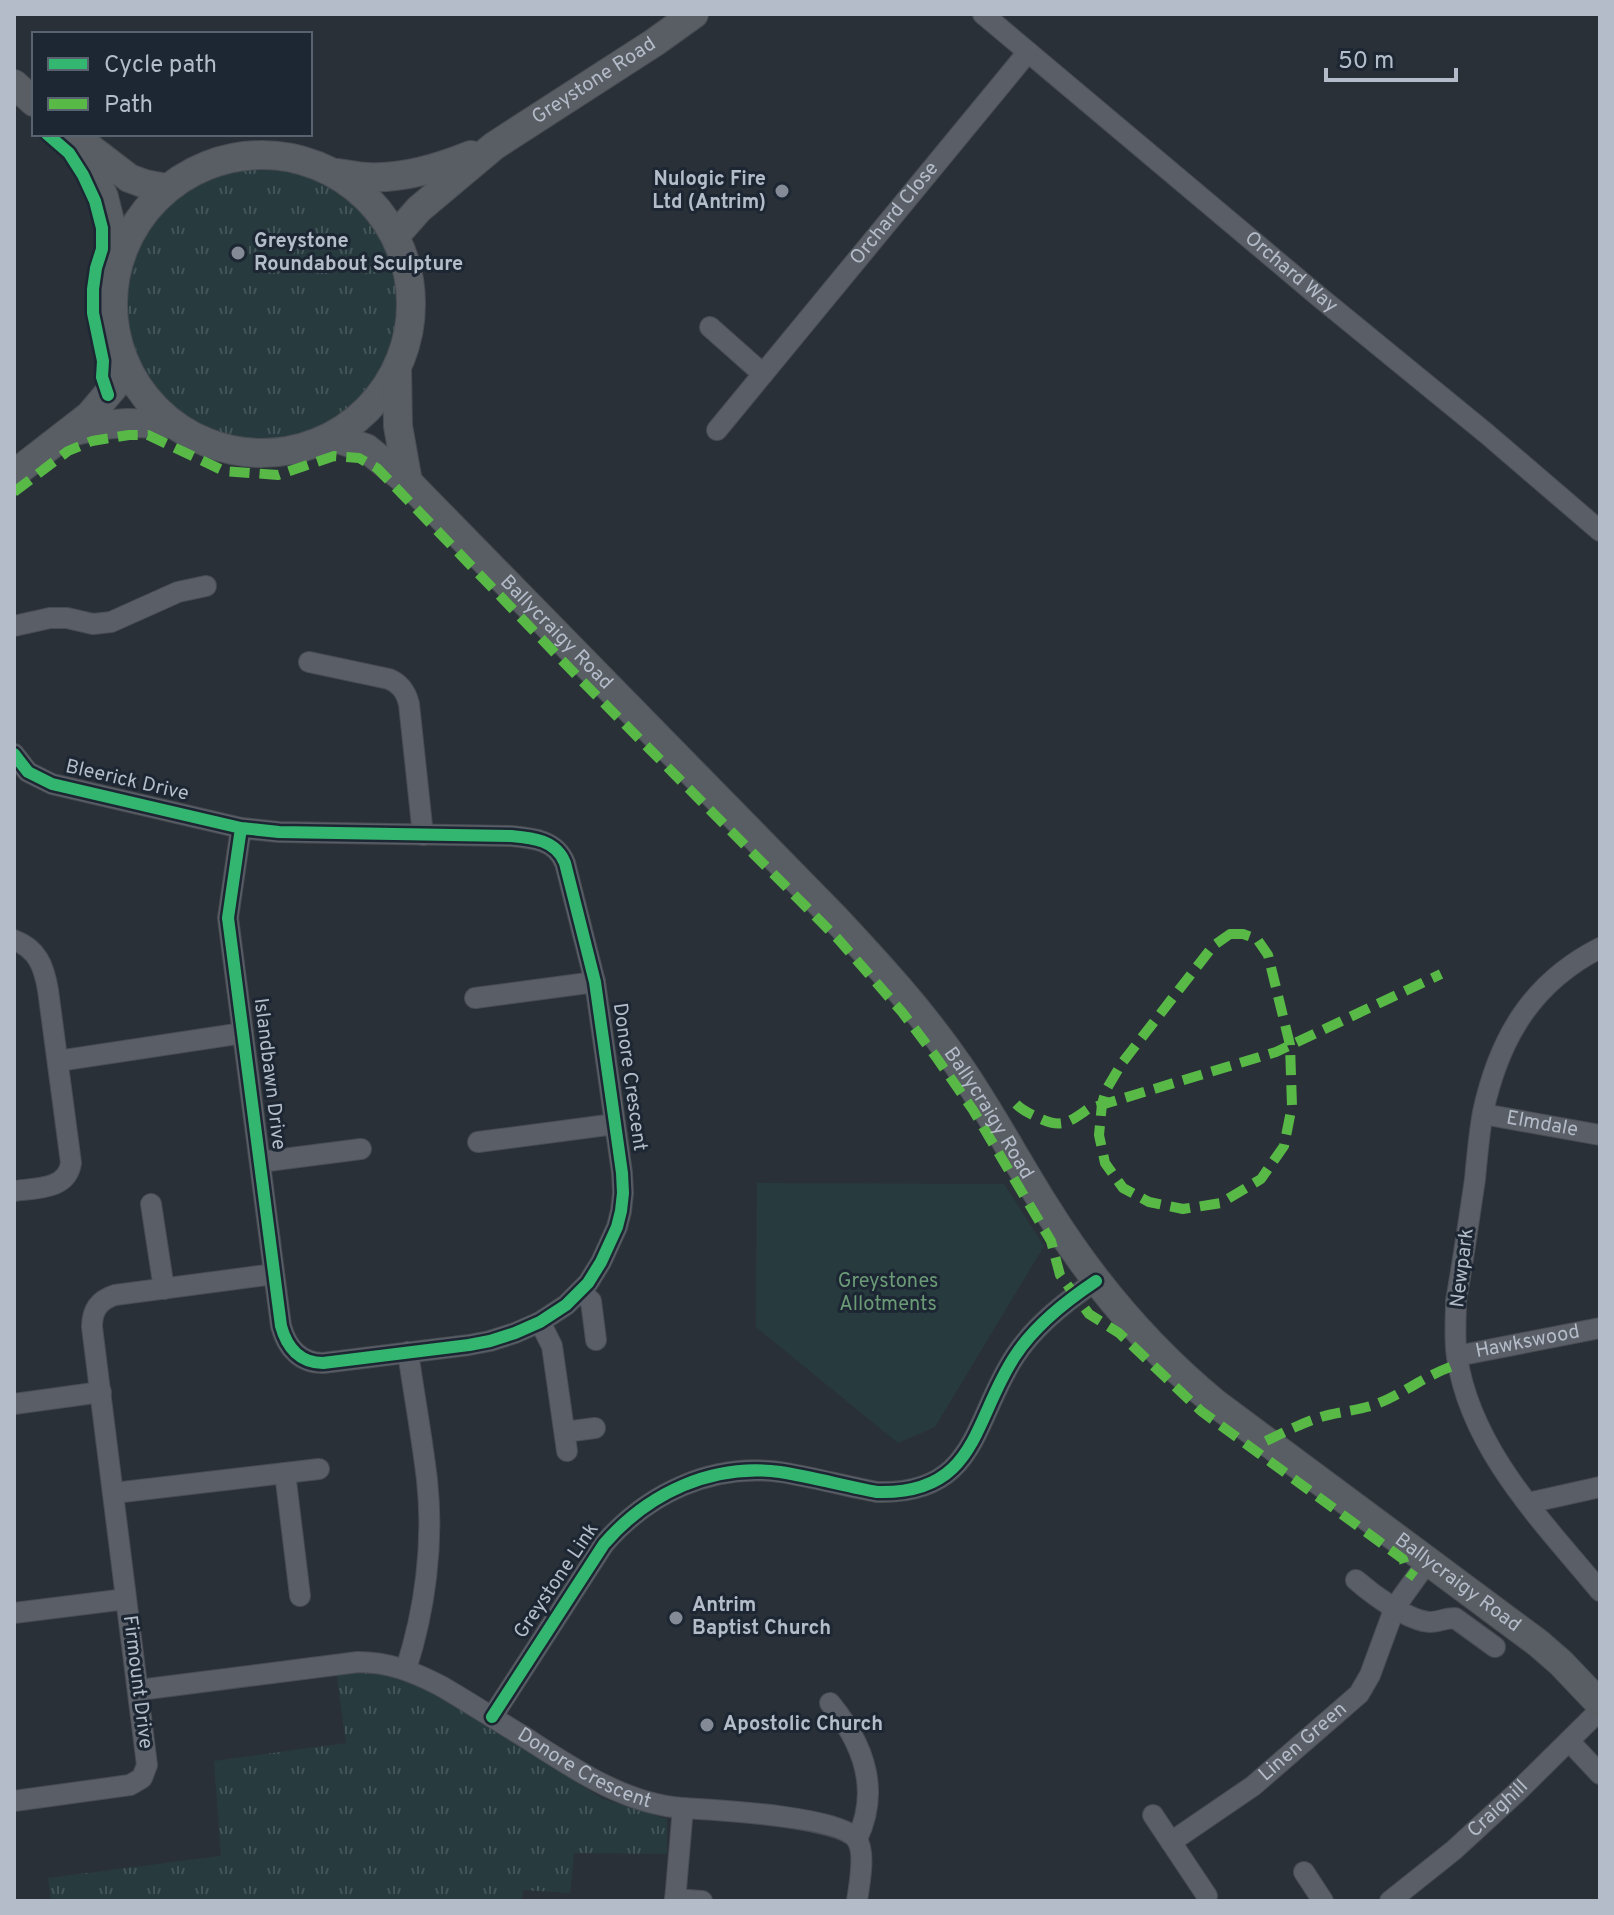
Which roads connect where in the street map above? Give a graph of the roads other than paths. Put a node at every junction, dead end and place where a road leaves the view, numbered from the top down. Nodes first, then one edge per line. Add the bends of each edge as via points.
1 (694, 14) edge
2 (983, 14) edge
3 (1028, 52) junction
4 (14, 84) edge
5 (32, 100) edge
6 (75, 136) edge
7 (494, 146) junction
8 (336, 173) junction
9 (166, 188) junction
10 (396, 235) junction
11 (119, 258) junction
12 (710, 327) dead end
13 (122, 358) junction
14 (397, 369) junction
15 (763, 374) junction
16 (173, 424) junction
17 (717, 430) dead end
18 (70, 432) junction
19 (331, 437) junction
20 (14, 474) edge
21 (408, 482) junction
22 (1600, 531) edge
23 (206, 586) dead end
24 (14, 626) edge
25 (309, 662) dead end
26 (14, 754) edge
27 (241, 828) junction
28 (423, 835) junction
29 (14, 940) edge
30 (1600, 948) edge
31 (595, 982) junction
32 (475, 998) dead end
33 (243, 1033) junction
34 (58, 1061) junction
35 (1483, 1114) junction
36 (615, 1124) junction
37 (1600, 1135) edge
38 (478, 1142) dead end
39 (361, 1149) dead end
40 (260, 1162) junction
41 (14, 1191) edge
42 (151, 1204) dead end
43 (274, 1274) junction
44 (1096, 1281) junction
45 (164, 1289) junction
46 (580, 1292) junction
47 (540, 1322) junction
48 (281, 1326) joint
49 (1600, 1328) edge
50 (596, 1340) dead end
51 (408, 1352) junction
52 (1457, 1356) junction
53 (101, 1392) junction
54 (14, 1404) edge
55 (595, 1428) dead end
56 (319, 1469) dead end
57 (285, 1473) junction
58 (1600, 1487) edge
59 (114, 1493) junction
60 (1528, 1503) junction
61 (1428, 1561) junction
62 (1356, 1580) dead end
63 (1600, 1591) edge
64 (300, 1596) dead end
65 (126, 1599) junction
66 (1395, 1607) junction
67 (14, 1613) edge
68 (1495, 1647) dead end
69 (406, 1669) junction
70 (139, 1690) junction
71 (830, 1703) dead end
72 (1600, 1707) edge
73 (492, 1717) junction
74 (1569, 1741) junction
75 (1600, 1774) edge
76 (14, 1801) edge
77 (683, 1808) junction
78 (1153, 1815) dead end
79 (857, 1839) junction
80 (1171, 1842) junction
81 (1304, 1872) dead end
82 (1207, 1896) dead end
83 (675, 1900) edge
84 (702, 1901) edge
85 (857, 1901) edge
86 (1323, 1901) edge
87 (1390, 1901) edge

1 - 7 main road, Greystone Road
2 - 3 street, Orchard Way
3 - 15 street, Orchard Close
3 - 22 street, Orchard Way
4 - 5 main road
6 - 9 main road via 129,178
6 - 11 main road via 104,197
7 - 8 main road, Greystone Road via 406,175
7 - 10 main road, Greystone Road
8 - 9 main road via 290,157 231,157 196,169
8 - 10 main road via 371,200
9 - 11 main road via 138,220
10 - 14 main road via 412,294 409,333
11 - 13 main road via 112,291
12 - 15 street
13 - 16 main road via 143,395
13 - 18 main road via 117,383
14 - 19 main road via 358,419
14 - 21 main road via 398,426
15 - 17 street, Orchard Close
16 - 18 main road via 127,423
16 - 19 main road via 215,446 250,453 286,451
18 - 20 main road
19 - 21 main road, Ballycraigy Road via 366,448
21 - 44 main road, Ballycraigy Road via 891,979 958,1065
23 - 24 street via 178,592 111,622 50,618
25 - 28 street via 389,679 404,690
26 - 27 street, Bleerick Drive via 28,772 52,784
27 - 28 street, Donore Crescent
27 - 33 street, Islandbawn Drive via 228,918
28 - 31 street, Donore Crescent via 524,837 556,848 565,863
29 - 34 street via 32,949 42,965
30 - 35 street, Newpark via 1559,975 1517,1021
31 - 32 street, Donore Crescent
31 - 36 street, Donore Crescent
33 - 34 street
33 - 40 street, Islandbawn Drive
34 - 41 street via 70,1169 55,1184
35 - 37 street, Elmdale
35 - 52 street, Newpark via 1456,1301
36 - 38 street, Donore Crescent
36 - 46 street, Donore Crescent via 621,1211 601,1262
39 - 40 street, Islandbawn Drive
40 - 43 street, Islandbawn Drive
42 - 45 street
43 - 45 street, Firmount Drive
43 - 48 street, Islandbawn Drive
44 - 61 main road, Ballycraigy Road via 1153,1347 1215,1403
44 - 73 street, Greystone Link via 1024,1343 974,1442 936,1479 893,1493 781,1472 732,1472 689,1482 649,1503 604,1544
45 - 53 street, Firmount Drive via 115,1295 96,1307 92,1327
46 - 47 street, Donore Crescent
46 - 50 street via 591,1301
47 - 51 street, Donore Crescent via 490,1341
47 - 55 street via 552,1346 566,1441
48 - 51 street, Donore Crescent via 293,1352 313,1362
49 - 52 street, Hawkswood
51 - 69 street via 429,1521 423,1600
52 - 60 street, Newpark via 1481,1429
53 - 54 street
53 - 59 street, Firmount Drive
56 - 57 street
57 - 59 street
57 - 64 street
58 - 60 street
59 - 65 street, Firmount Drive
60 - 63 street, Newpark
61 - 66 street, Linen Green
61 - 72 main road, Ballycraigy Road via 1538,1643
62 - 66 street
65 - 67 street, Firmount Drive
65 - 70 street, Firmount Drive
66 - 68 street via 1417,1620 1455,1618
66 - 80 street, Linen Green via 1359,1694 1253,1786
69 - 70 street, Donore Crescent via 358,1662
69 - 73 street, Donore Crescent
70 - 76 street, Firmount Drive via 147,1765 140,1780 120,1788
71 - 79 street via 864,1761 866,1803
72 - 74 street, Craighill
73 - 77 street, Donore Crescent via 614,1789 648,1803
74 - 75 street
74 - 87 street, Craighill via 1454,1850
77 - 79 street, Donore Crescent via 781,1816 835,1828
77 - 83 street
78 - 80 street
79 - 85 street
80 - 82 street
81 - 86 street
83 - 84 street

